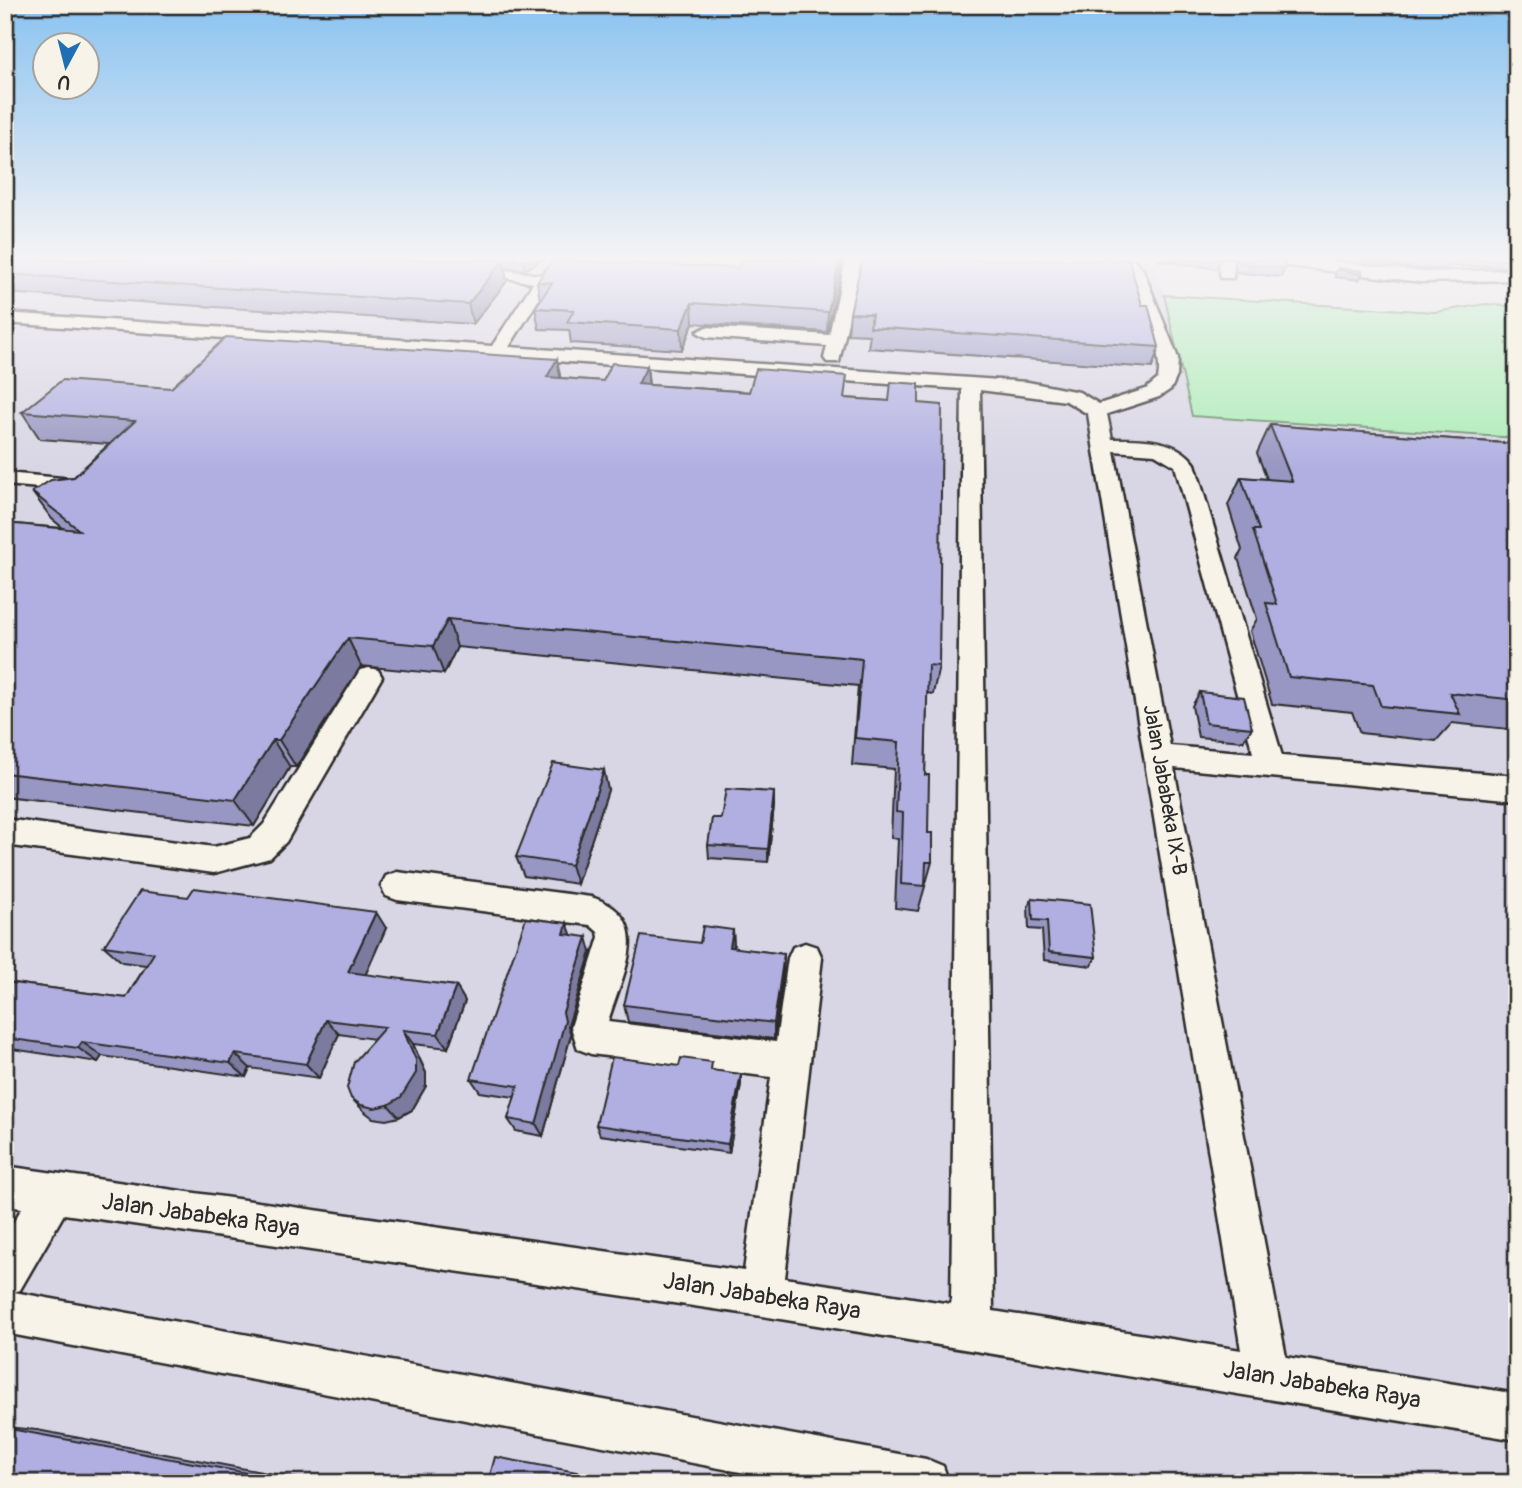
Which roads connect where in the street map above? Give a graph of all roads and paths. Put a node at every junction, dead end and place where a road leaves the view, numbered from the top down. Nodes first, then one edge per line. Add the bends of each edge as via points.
1 (171, 329) edge
2 (511, 329) edge
3 (839, 329) edge
4 (1159, 329) edge
5 (705, 332) dead end
6 (836, 341) junction
7 (497, 352) junction
8 (829, 375) junction
9 (971, 385) junction
10 (1097, 411) junction
11 (1102, 445) junction
12 (5, 479) edge
13 (94, 487) edge
14 (369, 677) dead end
15 (1159, 756) junction
16 (1271, 767) junction
17 (1517, 788) edge
18 (5, 832) edge
19 (397, 887) dead end
20 (805, 958) dead end
21 (792, 1062) junction
22 (5, 1186) edge
23 (54, 1194) junction
24 (5, 1275) edge
25 (762, 1295) junction
26 (5, 1312) edge
27 (972, 1330) junction
28 (1267, 1375) junction
29 (1517, 1417) edge
30 (926, 1483) edge

1 - 7 street
2 - 7 street
3 - 6 street
4 - 10 street via 1169,358 1164,386
5 - 6 street
6 - 8 street
7 - 8 street
8 - 9 street
9 - 10 street via 1064,393
9 - 27 street
10 - 11 street, Jalan Jababeka IX-B
11 - 15 street, Jalan Jababeka IX-B
11 - 16 street via 1161,449 1185,464
12 - 13 street
14 - 18 street via 275,833 259,849 214,860
15 - 16 street
15 - 28 street, Jalan Jababeka IX-B
16 - 17 street
19 - 21 street via 591,911 607,919 615,937 589,1027 591,1037
20 - 21 street
21 - 25 street
22 - 23 street, Jalan Jababeka Raya
23 - 24 street
23 - 25 street, Jalan Jababeka Raya
25 - 27 street, Jalan Jababeka Raya
26 - 30 street
27 - 28 street, Jalan Jababeka Raya
28 - 29 street, Jalan Jababeka Raya

